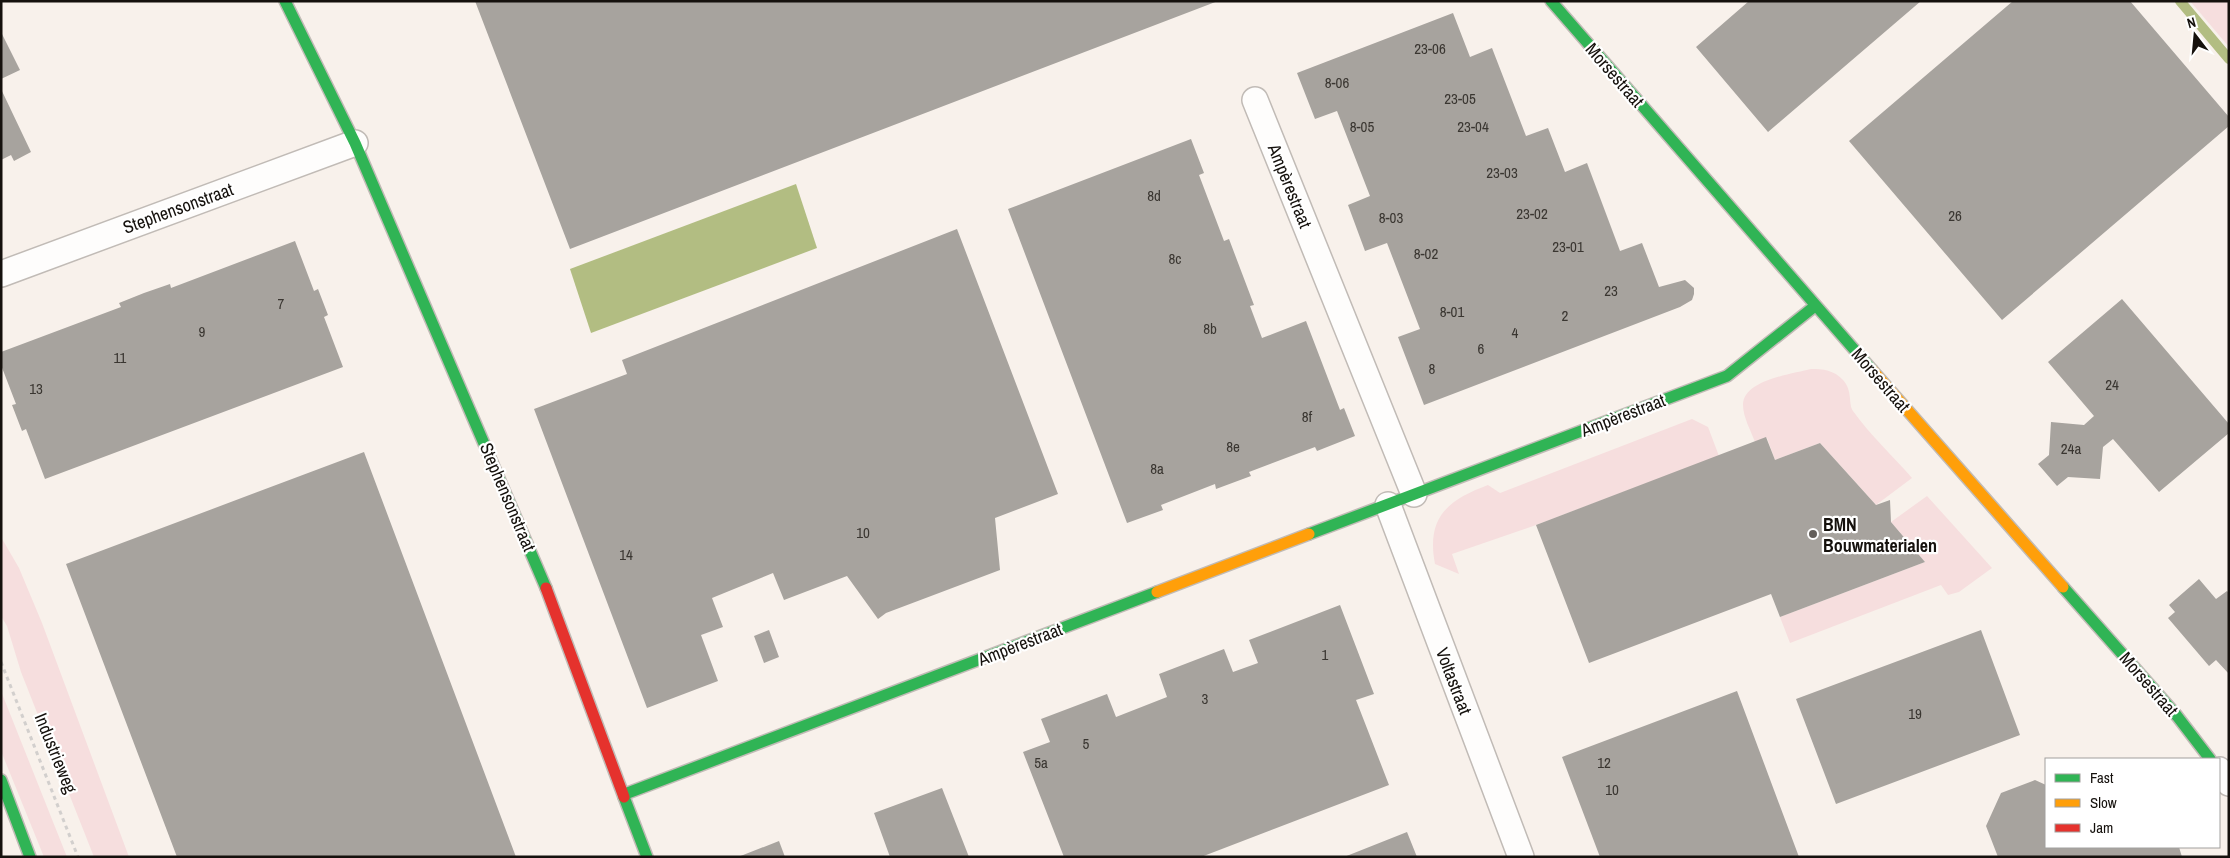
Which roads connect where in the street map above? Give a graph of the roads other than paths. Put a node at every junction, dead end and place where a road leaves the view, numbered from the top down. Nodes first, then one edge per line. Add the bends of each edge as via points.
1 (285, 1) edge
2 (1551, 1) edge
3 (1255, 100) dead end
4 (354, 143) junction
5 (1, 274) edge
6 (1815, 306) junction
7 (1414, 494) junction
8 (1388, 505) junction
9 (2209, 758) edge
10 (2220, 771) edge
11 (1, 780) edge
12 (2229, 783) edge
13 (625, 794) junction
14 (30, 857) edge
15 (647, 857) edge
16 (1521, 857) edge

1 - 4 street, Stephensonstraat
2 - 6 street, Morsestraat
3 - 7 street, Ampèrestraat
4 - 5 street, Stephensonstraat
4 - 13 street, Stephensonstraat via 541,575
6 - 7 street, Ampèrestraat via 1727,376
6 - 9 street, Morsestraat via 2170,708
7 - 8 street, Ampèrestraat
8 - 13 street, Ampèrestraat
8 - 16 street, Voltastraat
10 - 12 street
11 - 14 street
13 - 15 street, Stephensonstraat

